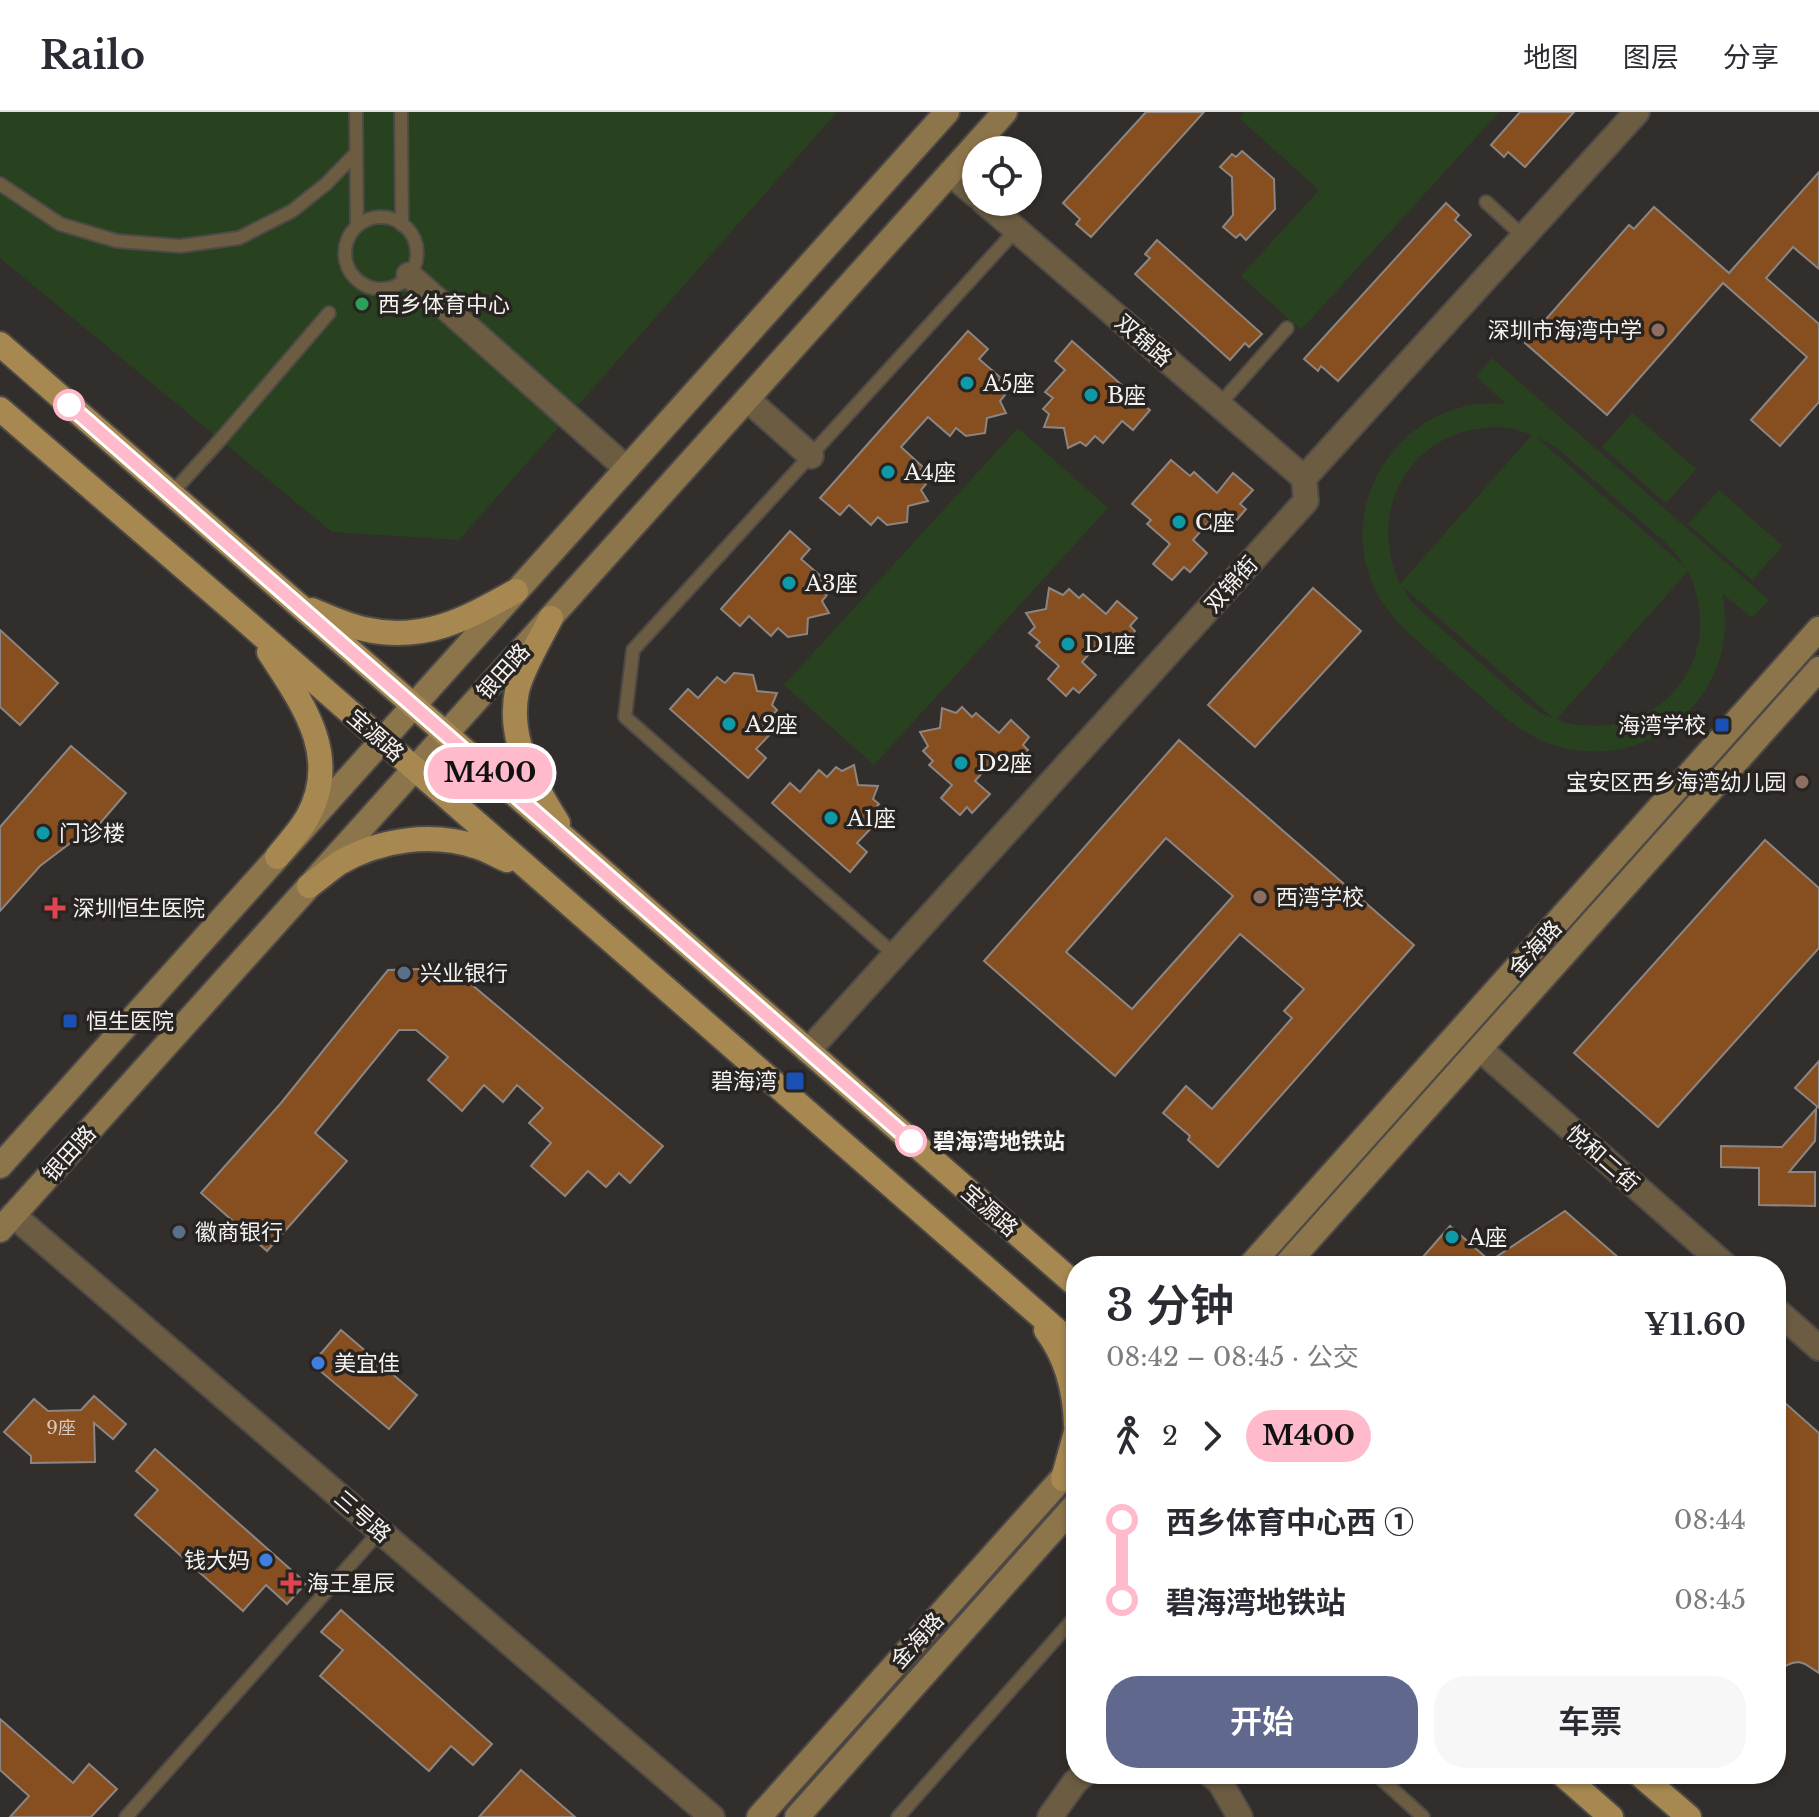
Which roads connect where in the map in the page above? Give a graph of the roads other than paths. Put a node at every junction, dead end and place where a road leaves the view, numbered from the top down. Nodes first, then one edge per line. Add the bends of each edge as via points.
1 (356, 112) edge
2 (401, 112) edge
3 (947, 112) edge
4 (1005, 112) edge
5 (1637, 112) edge
6 (356, 153) junction
7 (950, 173) junction
8 (962, 183) edge
9 (0, 184) edge
10 (1486, 202) dead end
11 (1000, 216) edge
12 (402, 225) junction
13 (357, 226) junction
14 (1016, 230) junction
15 (1524, 237) junction
16 (409, 275) junction
17 (329, 313) dead end
18 (1287, 328) dead end
19 (0, 344) edge
20 (747, 399) junction
21 (1219, 405) junction
22 (0, 409) edge
23 (811, 456) junction
24 (626, 468) junction
25 (1304, 478) junction
26 (171, 494) junction
27 (516, 591) junction
28 (297, 604) junction
29 (240, 616) junction
30 (551, 618) junction
31 (1819, 629) edge
32 (1819, 669) edge
33 (413, 705) junction
34 (446, 735) junction
35 (382, 740) junction
36 (414, 770) junction
37 (572, 845) junction
38 (277, 857) junction
39 (532, 873) junction
40 (309, 886) junction
41 (895, 955) junction
42 (1480, 1049) junction
43 (808, 1051) junction
44 (0, 1166) edge
45 (7, 1223) edge
46 (1259, 1256) edge
47 (1294, 1256) edge
48 (1715, 1256) edge
49 (1066, 1276) edge
50 (1031, 1309) junction
51 (1786, 1319) edge
52 (1066, 1339) edge
53 (1819, 1348) edge
54 (1066, 1367) edge
55 (1066, 1474) edge
56 (1066, 1515) edge
57 (380, 1531) junction
58 (1066, 1627) edge
59 (1074, 1784) edge
60 (1221, 1784) edge
61 (1387, 1784) edge
62 (1573, 1784) edge
63 (1651, 1784) edge
64 (126, 1817) edge
65 (712, 1817) edge
66 (759, 1817) edge
67 (797, 1817) edge
68 (898, 1817) edge
69 (1050, 1817) edge
70 (1240, 1817) edge
71 (1423, 1817) edge
72 (1611, 1817) edge
73 (1689, 1817) edge

1 - 6 lane
2 - 12 lane
3 - 24 street, 银田路
4 - 7 street, 银田路
5 - 15 street, 双锦街
6 - 9 lane via 326,184 279,218 239,238 180,246 117,241 60,224
6 - 13 lane
7 - 8 street
7 - 20 street, 银田路
10 - 15 lane
11 - 14 street, 双锦路
12 - 13 lane via 380,217
12 - 16 lane via 417,254
13 - 16 lane via 345,247 345,260 358,281 391,288
14 - 21 street, 双锦路
14 - 23 lane
15 - 25 street, 双锦街
16 - 24 street
17 - 26 lane
18 - 21 lane
19 - 26 main road, 宝源路
20 - 23 street
20 - 30 street, 银田路
21 - 25 street, 双锦路
22 - 29 main road, 宝源路
23 - 41 lane via 633,650 625,717
24 - 27 street, 银田路
25 - 41 street, 双锦街 via 1306,501
26 - 28 main road, 宝源路
27 - 28 main road via 459,621 415,633 363,629
27 - 33 street, 银田路
28 - 33 main road, 宝源路
29 - 35 main road, 宝源路
29 - 38 main road via 305,709 322,760 319,788 307,817
30 - 34 street, 银田路
30 - 37 main road via 517,689 515,716 526,768
31 - 46 street, 金海路
32 - 42 street, 金海路
33 - 34 main road, 宝源路
33 - 35 street, 银田路
34 - 36 street, 银田路
34 - 37 main road, 宝源路
35 - 36 main road, 宝源路
35 - 38 street, 银田路
36 - 39 main road, 宝源路
36 - 40 street, 银田路
37 - 43 main road, 宝源路
38 - 44 street, 银田路
39 - 40 main road via 480,847 418,838 366,851
39 - 50 main road, 宝源路
40 - 45 street, 银田路
41 - 43 street, 双锦街
42 - 47 street, 金海路
42 - 48 street, 悦和二街
43 - 49 main road, 宝源路
45 - 57 street, 三号路
50 - 52 main road, 宝源路
50 - 54 main road
51 - 53 street
55 - 66 street, 金海路
56 - 67 street, 金海路
57 - 64 lane
57 - 65 street, 三号路
58 - 68 lane
59 - 69 street
60 - 70 street
61 - 71 lane
62 - 72 main road
63 - 73 main road

